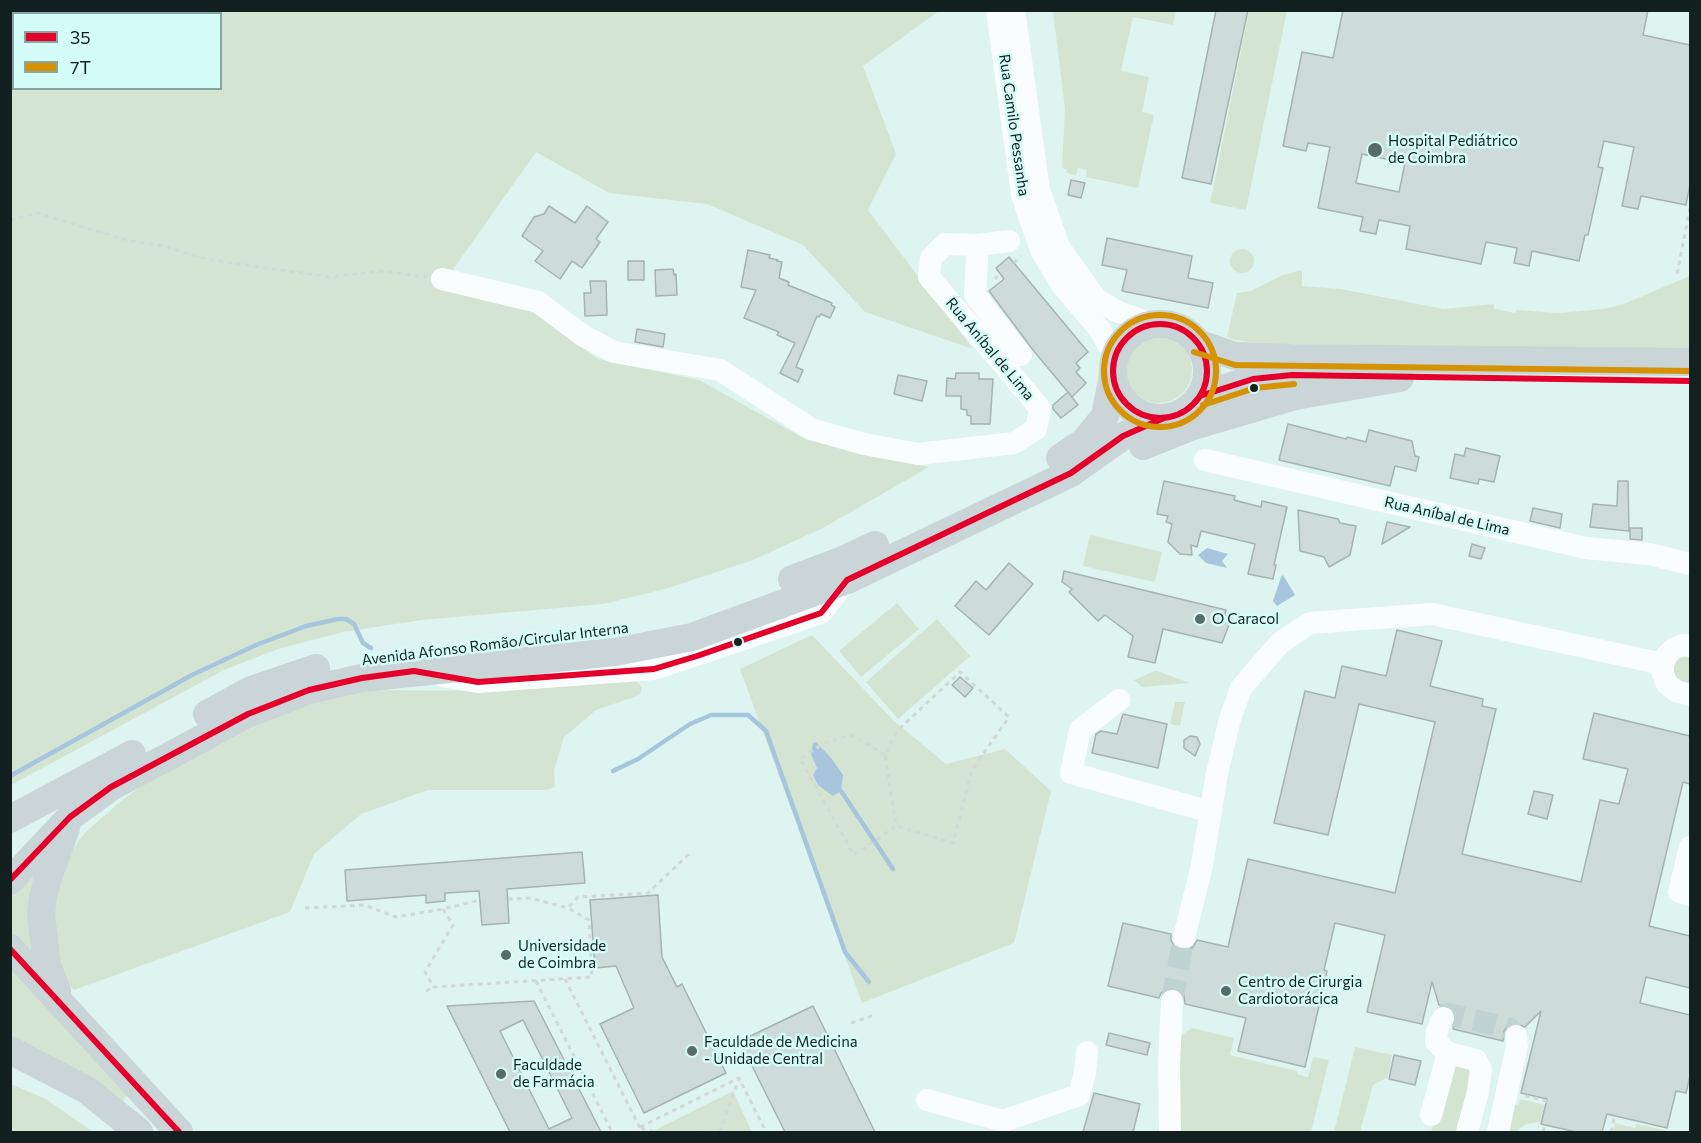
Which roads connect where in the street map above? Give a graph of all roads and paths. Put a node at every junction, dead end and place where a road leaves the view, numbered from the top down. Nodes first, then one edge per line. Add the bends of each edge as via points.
1 (997, 10) edge
2 (1014, 10) edge
3 (1690, 208) edge
4 (1029, 216) junction
5 (10, 220) edge
6 (1009, 241) junction
7 (978, 245) junction
8 (1042, 252) junction
9 (1677, 274) dead end
10 (442, 279) joint
11 (1155, 325) junction
12 (1197, 343) junction
13 (1021, 355) dead end
14 (1690, 362) edge
15 (1114, 367) junction
16 (1400, 378) junction
17 (1690, 381) edge
18 (1200, 396) junction
19 (1164, 418) junction
20 (1205, 460) dead end
21 (1071, 473) junction
22 (1690, 564) edge
23 (1690, 646) edge
24 (1663, 664) junction
25 (1690, 695) edge
26 (1119, 700) dead end
27 (885, 755) junction
28 (1212, 812) junction
29 (70, 817) junction
30 (10, 819) edge
31 (896, 826) junction
32 (1690, 847) edge
33 (689, 854) dead end
34 (10, 881) edge
35 (1690, 895) edge
36 (305, 908) dead end
37 (568, 908) junction
38 (443, 909) junction
39 (1184, 937) tunnel mouth
40 (10, 948) edge
41 (565, 979) junction
42 (536, 981) junction
43 (434, 987) junction
44 (426, 991) dead end
45 (1172, 1001) tunnel mouth
46 (63, 1004) junction
47 (872, 1016) dead end
48 (1443, 1018) dead end
49 (851, 1023) dead end
50 (1516, 1036) dead end
51 (10, 1050) edge
52 (1087, 1052) dead end
53 (1448, 1053) junction
54 (739, 1078) junction
55 (1521, 1095) dead end
56 (927, 1100) dead end
57 (1547, 1101) dead end
58 (1618, 1101) dead end
59 (1431, 1115) dead end
60 (1545, 1125) dead end
61 (640, 1127) junction
62 (139, 1132) edge
63 (179, 1132) edge
64 (612, 1132) edge
65 (642, 1132) edge
66 (654, 1132) edge
67 (700, 1132) edge
68 (705, 1132) edge
69 (720, 1132) edge
70 (766, 1132) edge
71 (1170, 1132) edge
72 (1467, 1132) edge
73 (1498, 1132) edge
74 (1543, 1132) edge
75 (1611, 1132) edge

1 - 4 street, Rua Camilo Pessanha via 1022,194
2 - 11 street, Rua Camilo Pessanha via 1039,190 1059,247 1096,299
3 - 9 path
4 - 6 street
4 - 8 street, Rua Camilo Pessanha
5 - 10 path via 37,213 207,259 329,277 382,271
6 - 7 street, Rua Aníbal de Lima
6 - 8 street
7 - 10 street, Rua Aníbal de Lima via 945,244 931,258 929,277 1040,408 1036,429 1014,443 918,454 811,429 720,370 614,352 582,335 538,302
7 - 13 street via 975,295
8 - 15 street, Rua Camilo Pessanha via 1062,285 1100,330
11 - 12 main road via 1185,332
11 - 15 main road via 1142,328 1120,345
12 - 14 main road via 1235,356
12 - 18 main road via 1206,363 1205,386
15 - 19 main road via 1117,390 1124,402 1136,412
15 - 30 main road, Avenida Afonso Romão/Circular Interna via 1105,416 1084,442 1067,455 843,560 688,617 607,633 363,658 313,669 251,690
16 - 17 main road
16 - 18 main road via 1292,375 1253,379
16 - 21 main road via 1295,396 1193,426
18 - 19 main road via 1178,415
19 - 21 main road, Avenida Afonso Romão/Circular Interna via 1123,436
20 - 22 street, Rua Aníbal de Lima via 1586,548 1649,554
21 - 29 main road, Avenida Afonso Romão/Circular Interna via 847,580 692,637 615,652 362,678 309,690 248,714 111,788
23 - 24 street via 1673,649
24 - 25 street via 1667,684
24 - 28 street via 1432,614 1310,623 1280,643 1241,688 1217,773
26 - 28 street via 1080,730 1071,772
27 - 31 path
27 - 31 path via 852,735 824,743 800,759 854,855
27 - 31 path via 897,731 960,672 1009,717 972,770 953,843
28 - 39 street
29 - 34 main road, Avenida Afonso Romão/Circular Interna
29 - 46 main road via 49,875 40,915 47,965
32 - 35 street via 1679,892
33 - 37 path via 648,892 578,897
36 - 38 path via 364,905 396,917
37 - 38 path via 530,897 476,901
37 - 41 path via 589,920 592,977
38 - 43 path via 453,925 425,972
40 - 46 main road
41 - 42 path
41 - 61 path
42 - 43 path
42 - 64 path
43 - 44 path
45 - 71 street
46 - 63 main road
47 - 49 path
48 - 53 street via 1436,1042
50 - 73 street
51 - 62 main road via 87,1090
52 - 56 street via 1080,1095 1004,1121
53 - 59 street
53 - 72 street via 1476,1060 1481,1070
54 - 61 path
54 - 69 path
54 - 70 path
55 - 57 path
58 - 75 path
60 - 74 path
61 - 65 path
61 - 66 path
67 - 68 path

